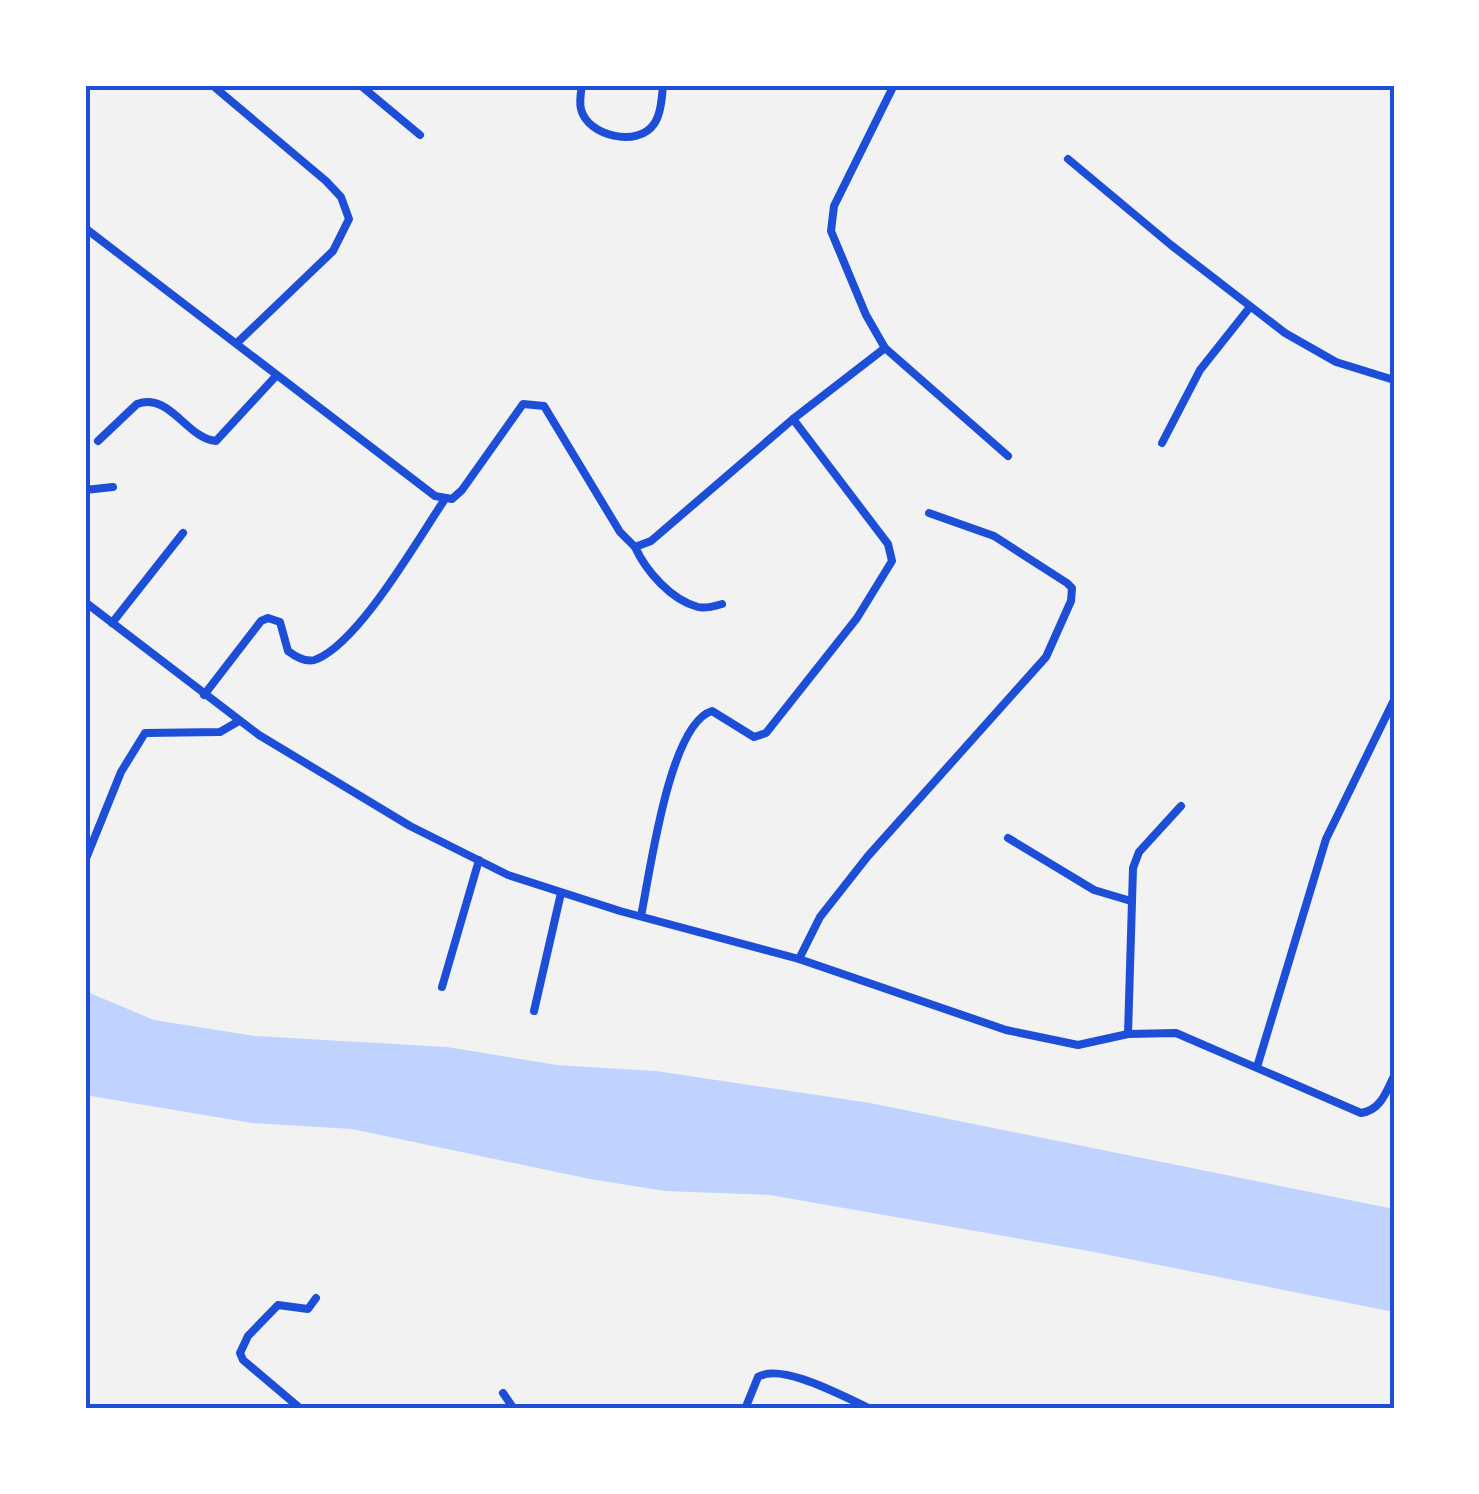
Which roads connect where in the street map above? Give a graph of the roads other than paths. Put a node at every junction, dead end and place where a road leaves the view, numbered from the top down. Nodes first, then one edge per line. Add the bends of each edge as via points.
1 (212, 85) edge
2 (360, 85) edge
3 (582, 85) edge
4 (664, 85) edge
5 (894, 85) edge
6 (420, 135) dead end
7 (1068, 159) dead end
8 (85, 228) edge
9 (1250, 307) junction
10 (237, 342) junction
11 (885, 348) junction
12 (276, 376) junction
13 (1394, 380) edge
14 (794, 419) junction
15 (98, 441) dead end
16 (1162, 443) dead end
17 (1008, 456) dead end
18 (113, 486) dead end
19 (85, 490) edge
20 (445, 499) junction
21 (929, 513) dead end
22 (183, 533) dead end
23 (635, 547) junction
24 (85, 602) edge
25 (722, 604) dead end
26 (112, 623) junction
27 (204, 695) junction
28 (1394, 700) edge
29 (239, 721) junction
30 (1182, 806) dead end
31 (1008, 838) dead end
32 (479, 860) junction
33 (85, 861) edge
34 (560, 892) junction
35 (1131, 901) junction
36 (641, 916) junction
37 (799, 958) junction
38 (442, 987) dead end
39 (534, 1011) dead end
40 (1128, 1034) junction
41 (1257, 1068) junction
42 (1394, 1076) edge
43 (316, 1298) dead end
44 (503, 1393) dead end
45 (301, 1409) edge
46 (514, 1409) edge
47 (745, 1409) edge
48 (871, 1409) edge

1 - 10 street via 326,180 350,219 333,251
2 - 6 street
3 - 4 street via 587,120 623,137 654,124
5 - 11 street via 831,222
7 - 9 street
8 - 10 street
9 - 13 street via 1316,353
9 - 16 street via 1200,370
10 - 12 street
11 - 14 street
11 - 17 street
12 - 15 street via 216,441 146,401
12 - 20 street
14 - 23 street
14 - 36 street via 888,544 892,561 857,618 766,733 754,737 712,711 700,716 676,755
18 - 19 street
20 - 23 street via 462,490 522,404 537,403
20 - 27 street via 341,641 318,659 304,660 288,651 280,622 260,621
21 - 37 street via 994,536 1072,588 1071,601 1046,657 868,856 820,917
22 - 26 street
23 - 25 street via 649,573 676,594 698,607
24 - 26 street
26 - 27 street
27 - 29 street
28 - 41 street via 1326,840
29 - 32 street via 410,826
29 - 33 street via 220,732 145,733 120,772
30 - 35 street via 1135,859
31 - 35 street via 1094,890
32 - 34 street
32 - 38 street
34 - 36 street
34 - 39 street
35 - 40 street
36 - 37 street
37 - 40 street via 1006,1030 1068,1044
40 - 41 street via 1176,1034
41 - 42 street via 1362,1113 1374,1110
43 - 45 street via 308,1309 278,1306 240,1353
44 - 46 street
47 - 48 street via 758,1377 771,1372

